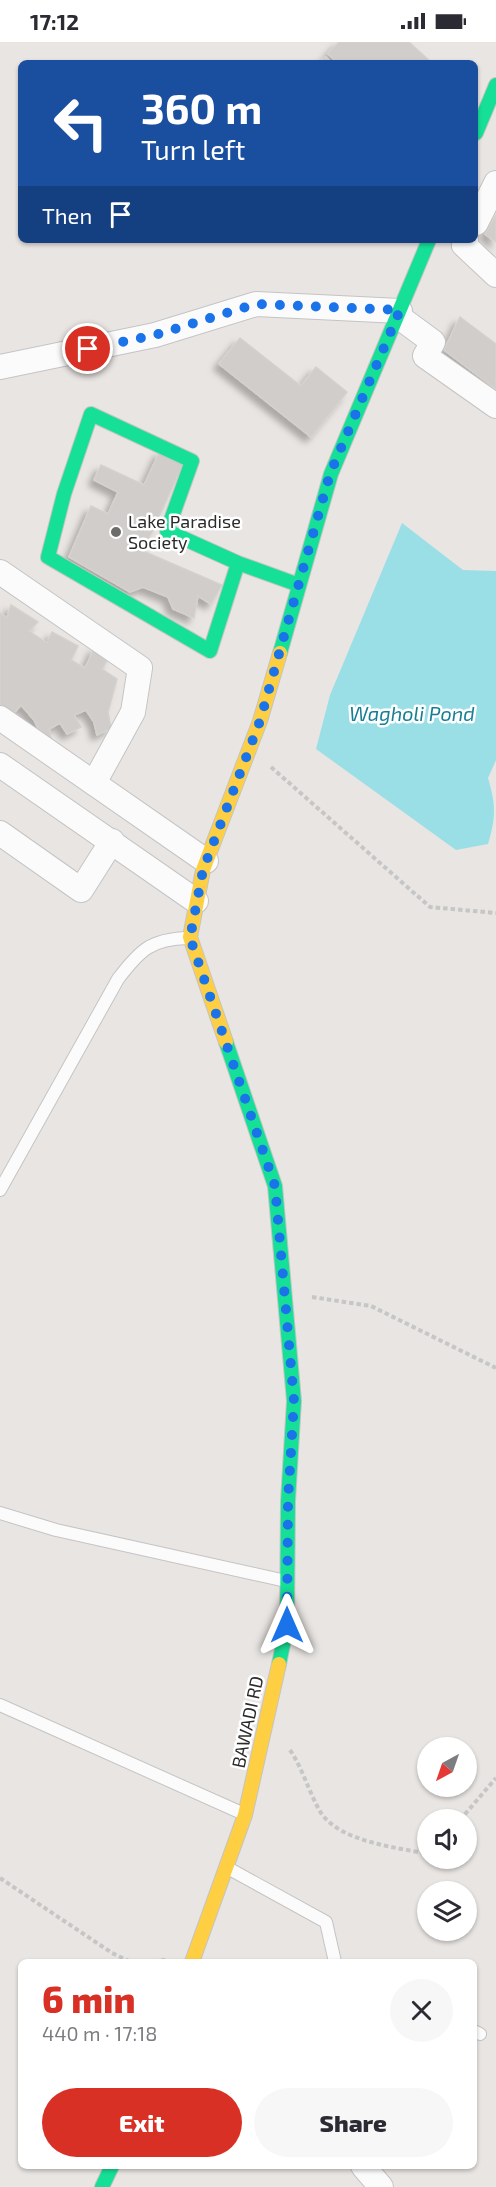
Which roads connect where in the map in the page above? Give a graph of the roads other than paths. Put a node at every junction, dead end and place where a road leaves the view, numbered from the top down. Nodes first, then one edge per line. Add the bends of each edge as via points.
1 (496, 86) edge
2 (484, 128) edge
3 (496, 183) edge
4 (478, 218) edge
5 (428, 243) edge
6 (465, 243) edge
7 (496, 275) edge
8 (399, 314) junction
9 (0, 368) edge
10 (496, 406) edge
11 (238, 563) junction
12 (0, 572) edge
13 (299, 585) junction
14 (0, 718) edge
15 (0, 765) edge
16 (94, 783) junction
17 (0, 833) edge
18 (112, 841) junction
19 (206, 861) junction
20 (196, 901) junction
21 (190, 938) junction
22 (0, 1190) edge
23 (0, 1513) edge
24 (287, 1581) junction
25 (0, 1705) edge
26 (245, 1815) junction
27 (224, 1866) junction
28 (193, 1959) edge
29 (334, 1959) edge
30 (111, 2169) edge
31 (366, 2169) edge
32 (102, 2187) edge
33 (381, 2187) edge

1 - 2 street
3 - 4 street
5 - 8 street, BAWADI RD
6 - 7 street
8 - 9 street via 256,304 155,335
8 - 10 street via 433,342 425,356
8 - 13 street, BAWADI RD via 330,474
11 - 11 street via 167,531 192,461 91,414 48,557 210,651
11 - 13 street
12 - 16 street via 140,668 133,712
13 - 19 street, BAWADI RD via 260,721
14 - 16 street
15 - 18 street
16 - 19 street
17 - 18 street via 81,890
18 - 20 street
19 - 20 street, BAWADI RD
20 - 21 street, BAWADI RD
21 - 22 lane via 164,939 135,956 118,979
21 - 24 street, BAWADI RD via 275,1186 294,1401
23 - 24 lane via 56,1530
24 - 26 street, BAWADI RD via 287,1625
25 - 26 lane
26 - 27 street, BAWADI RD
27 - 28 street, BAWADI RD
27 - 29 lane via 326,1922
30 - 32 street
31 - 33 street

